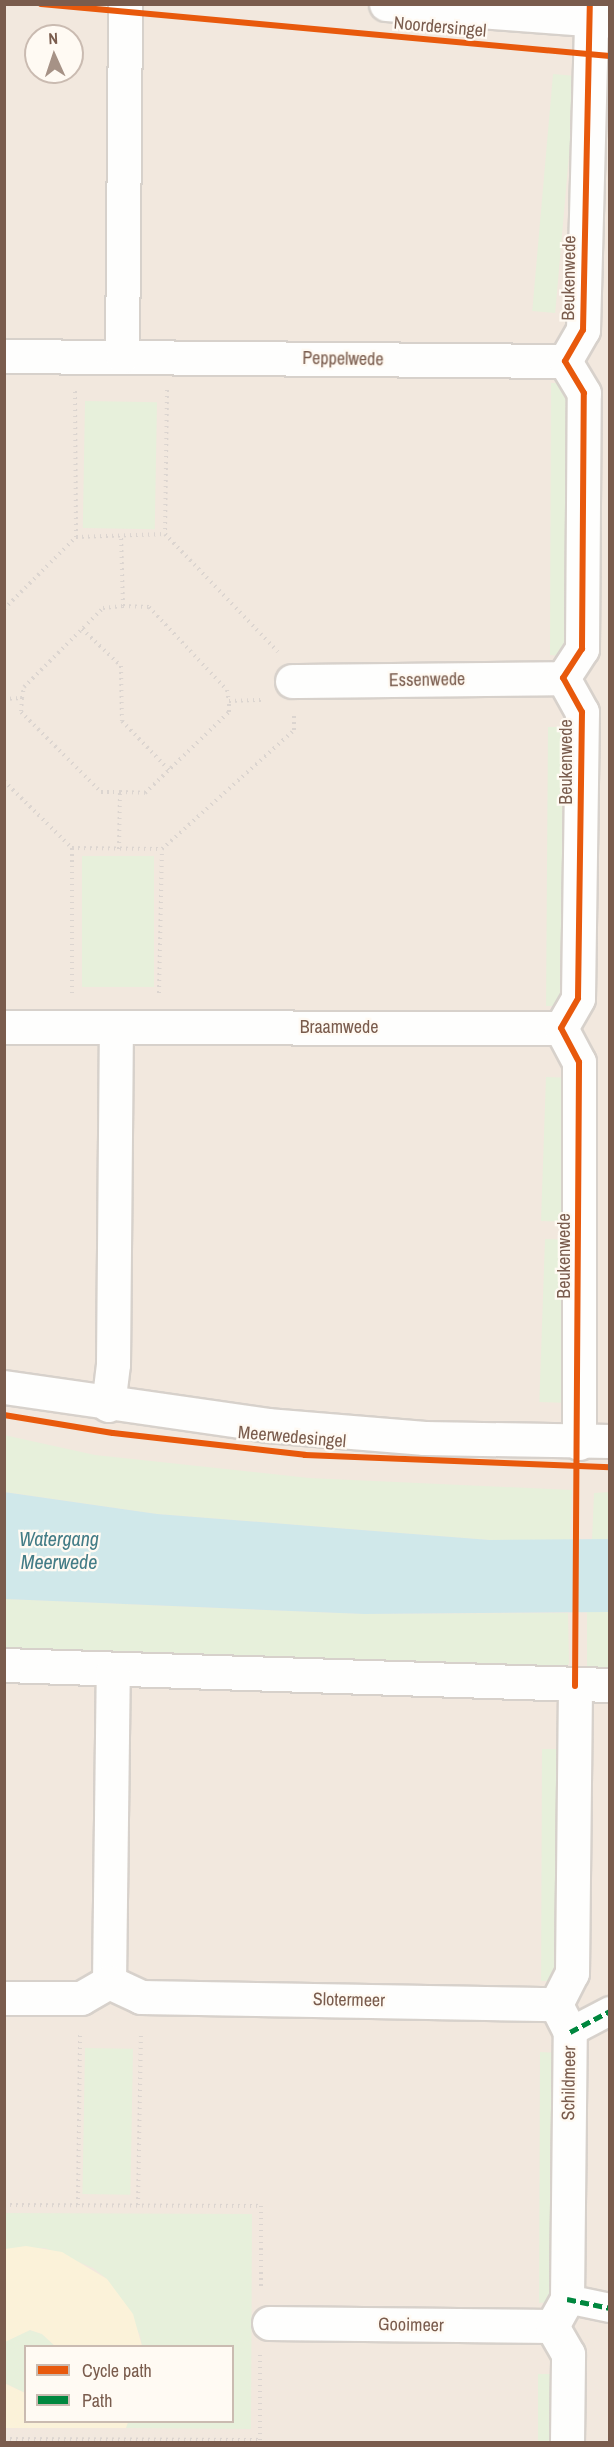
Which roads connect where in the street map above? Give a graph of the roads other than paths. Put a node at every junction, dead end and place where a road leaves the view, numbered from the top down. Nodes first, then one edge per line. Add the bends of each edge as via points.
1 (125, 4) edge
2 (386, 4) edge
3 (600, 21) edge
4 (4, 356) edge
5 (122, 356) junction
6 (565, 362) junction
7 (563, 678) junction
8 (292, 690) road end
9 (4, 1027) edge
10 (116, 1028) junction
11 (561, 1028) junction
12 (4, 1387) edge
13 (108, 1405) junction
14 (594, 1442) edge
15 (4, 1665) edge
16 (112, 1671) junction
17 (609, 1685) edge
18 (575, 1686) junction
19 (109, 1982) junction
20 (4, 1998) edge
21 (609, 2011) edge
22 (563, 2018) junction
23 (609, 2308) edge
24 (560, 2313) junction
25 (264, 2323) road end
26 (567, 2442) edge

1 - 5 street
2 - 3 street, Noordersingel
3 - 6 street, Beukenwede via 583,330
4 - 5 street, Peppelwede
5 - 6 street, Peppelwede
6 - 7 street via 584,393 584,417 582,649
7 - 8 street, Essenwede
7 - 11 street, Beukenwede via 582,712 578,998
9 - 10 street, Braamwede
10 - 11 street, Braamwede
10 - 13 street via 113,1364
11 - 14 street, Beukenwede via 579,1062
12 - 13 street, Meerwedesingel
13 - 14 street, Meerwedesingel via 424,1438
15 - 16 street
16 - 18 street
16 - 19 street
17 - 18 street
18 - 22 street, Schildmeer via 573,1973
19 - 20 street via 81,1998
19 - 22 street, Slotermeer via 141,1997
21 - 22 street
22 - 24 street, Schildmeer
23 - 24 street
24 - 25 street, Gooimeer
24 - 26 street via 568,2354

